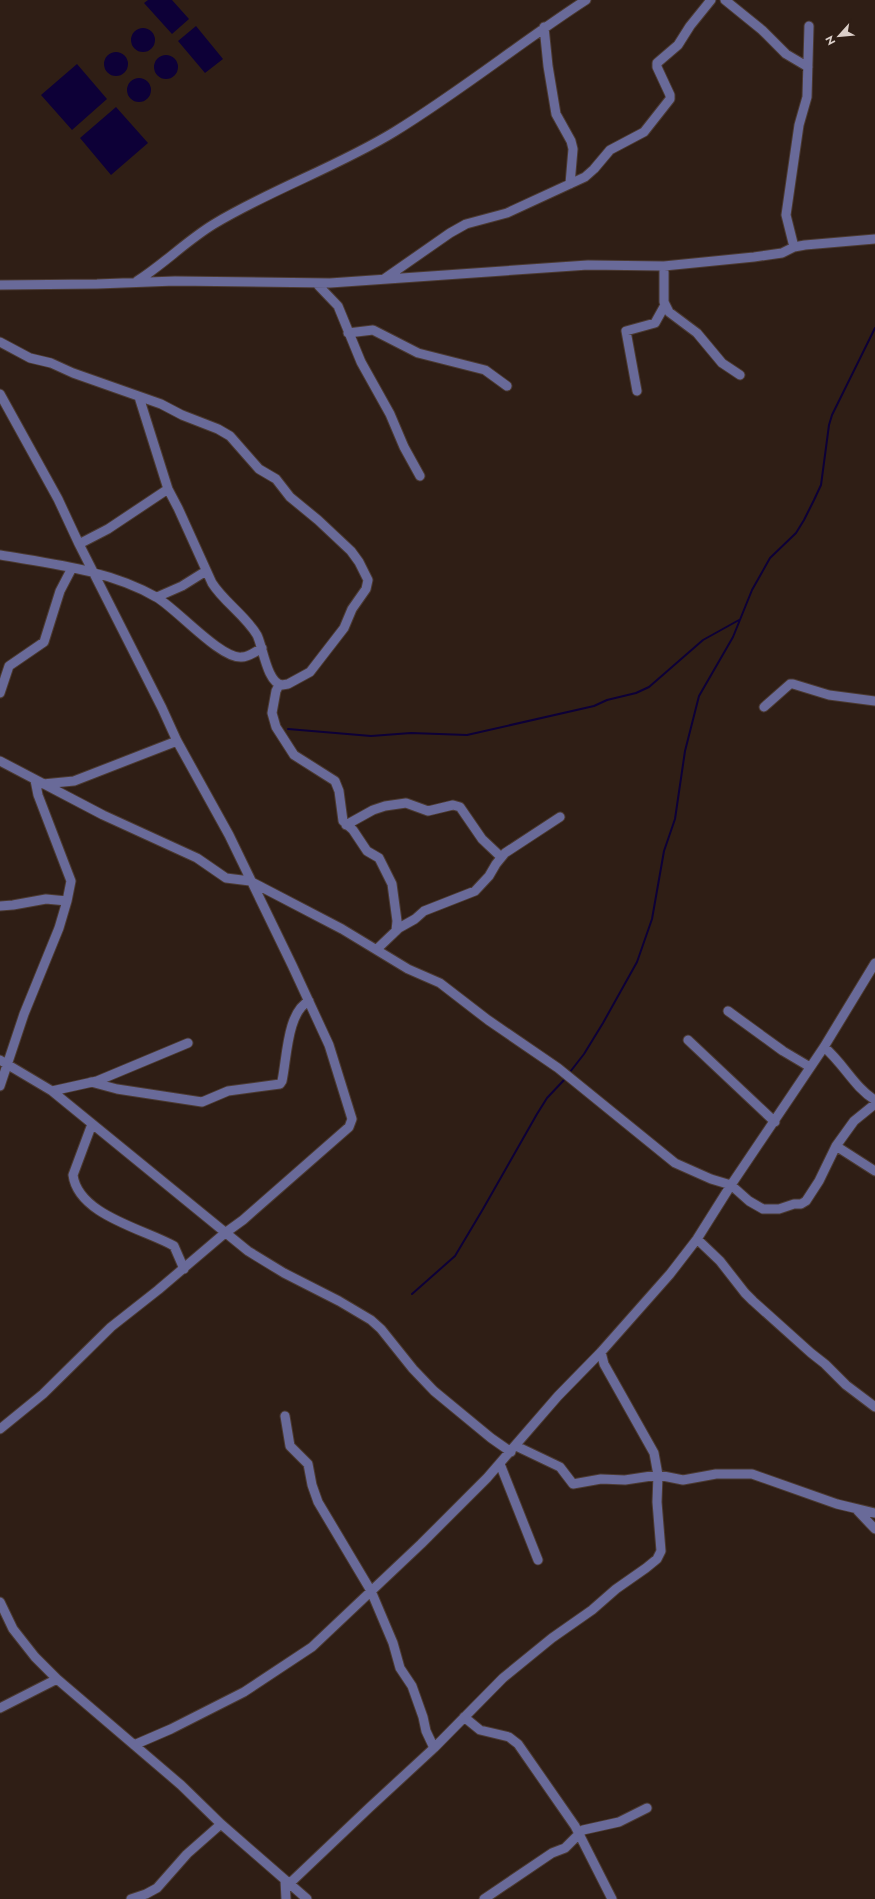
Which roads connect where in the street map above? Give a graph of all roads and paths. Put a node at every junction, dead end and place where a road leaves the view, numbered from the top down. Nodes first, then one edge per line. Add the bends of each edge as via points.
1 (586, 0) edge
2 (711, 0) edge
3 (725, 0) edge
4 (809, 26) dead end
5 (544, 28) junction
6 (808, 66) junction
7 (570, 184) junction
8 (875, 239) edge
9 (794, 247) junction
10 (664, 266) junction
11 (383, 280) junction
12 (136, 282) junction
13 (316, 283) junction
14 (0, 285) edge
15 (665, 305) junction
16 (348, 333) junction
17 (0, 342) edge
18 (740, 375) dead end
19 (507, 386) dead end
20 (636, 391) dead end
21 (0, 394) edge
22 (139, 397) junction
23 (420, 476) dead end
24 (168, 489) junction
25 (78, 544) junction
26 (0, 554) edge
27 (72, 568) junction
28 (206, 571) junction
29 (93, 573) junction
30 (157, 597) junction
31 (262, 648) junction
32 (279, 685) junction
33 (0, 693) edge
34 (875, 702) edge
35 (764, 708) dead end
36 (177, 741) junction
37 (0, 761) edge
38 (39, 782) junction
39 (560, 817) dead end
40 (346, 825) junction
41 (501, 858) junction
42 (250, 881) junction
43 (68, 901) junction
44 (0, 906) edge
45 (396, 931) junction
46 (377, 949) junction
47 (875, 963) edge
48 (309, 1001) junction
49 (728, 1011) dead end
50 (688, 1040) dead end
51 (188, 1043) dead end
52 (824, 1047) junction
53 (3, 1061) edge
54 (810, 1067) junction
55 (91, 1082) junction
56 (0, 1086) edge
57 (52, 1091) junction
58 (875, 1100) edge
59 (875, 1104) edge
60 (775, 1122) junction
61 (92, 1124) junction
62 (836, 1146) junction
63 (875, 1171) edge
64 (731, 1185) junction
65 (225, 1233) junction
66 (697, 1239) junction
67 (184, 1268) junction
68 (601, 1352) junction
69 (875, 1407) edge
70 (285, 1416) dead end
71 (0, 1429) edge
72 (513, 1449) junction
73 (500, 1464) junction
74 (658, 1475) junction
75 (857, 1510) junction
76 (875, 1513) edge
77 (875, 1529) edge
78 (538, 1560) dead end
79 (371, 1591) junction
80 (0, 1602) edge
81 (57, 1679) junction
82 (0, 1708) edge
83 (464, 1717) junction
84 (134, 1745) junction
85 (434, 1748) junction
86 (647, 1808) dead end
87 (221, 1824) junction
88 (580, 1834) junction
89 (287, 1882) junction
90 (147, 1897) edge
91 (131, 1899) edge
92 (286, 1899) edge
93 (307, 1899) edge
94 (484, 1899) edge
95 (612, 1899) edge

1 - 5 street
2 - 7 street via 678,45 657,63 670,95 661,112 644,132 610,150 585,177
3 - 6 street via 762,30 786,54
4 - 6 street
5 - 7 street via 556,114 573,149
5 - 12 street via 394,132 214,224 193,237 159,267
6 - 9 street via 807,97 799,125 786,215
7 - 11 street via 507,213 466,224
8 - 9 street
9 - 10 street via 782,253 754,258
10 - 11 street via 588,265
10 - 15 street
11 - 13 street
12 - 13 street
12 - 14 street
13 - 16 street via 338,306
15 - 18 street via 676,319 703,340 722,363
15 - 20 street via 655,323 626,331
16 - 19 street via 373,330 418,353 485,370
16 - 23 street
17 - 22 street via 30,358 51,362 73,373
21 - 25 street via 58,499
22 - 24 street
22 - 32 street via 161,404 230,436 259,469 276,479 290,496 342,542 363,569 368,580 366,589 333,644 310,672 288,684
24 - 25 street via 108,529
24 - 28 street
25 - 29 street
26 - 27 street
27 - 29 street
27 - 33 street via 60,590 44,642 8,666
28 - 30 street via 182,586
28 - 31 street via 218,593 257,635
29 - 30 street
29 - 36 street
30 - 31 street via 226,652 240,658
31 - 32 street via 271,677
32 - 40 street via 272,713 276,727 294,755 335,781 341,814
34 - 35 street via 829,695 790,684
36 - 38 street via 74,781
36 - 42 street via 229,835
37 - 38 street
38 - 42 street via 197,858 226,878
38 - 43 street via 40,801 71,881
39 - 41 street
40 - 41 street via 385,806 406,803 428,811 453,805 460,807 482,839
40 - 45 street via 353,830 367,851 378,858 389,876 397,917
41 - 45 street via 474,892 424,911
42 - 46 street
42 - 48 street
43 - 44 street via 46,899
43 - 53 street
45 - 46 street
46 - 64 street via 408,969 440,983 456,994 488,1020 558,1068 675,1163
47 - 52 street
48 - 55 street via 302,1005 294,1022 280,1084 228,1091 202,1102 117,1089
48 - 65 street via 331,1051 350,1110 351,1123
49 - 54 street via 793,1058
50 - 60 street
51 - 55 street
52 - 54 street
52 - 58 street
53 - 56 street
53 - 57 street
54 - 60 street
55 - 57 street
57 - 61 street
59 - 62 street via 854,1121
60 - 64 street
61 - 65 street
61 - 67 street via 73,1175 78,1190 111,1218 174,1246
62 - 63 street
62 - 64 street via 815,1187 801,1204 774,1210 764,1209 749,1201
64 - 66 street
65 - 67 street
65 - 72 street via 284,1273 371,1320 434,1391 491,1438
66 - 68 street via 670,1274
66 - 69 street via 753,1301 846,1385
67 - 71 street via 111,1327 43,1394
68 - 72 street via 558,1396
68 - 74 street via 604,1364 654,1453
70 - 79 street via 290,1446 308,1464 318,1502
72 - 73 street
72 - 74 street via 560,1467 573,1484 601,1479 625,1480
73 - 78 street
73 - 79 street
74 - 75 street via 683,1480 716,1474 752,1474
74 - 83 street via 657,1502 661,1550 657,1559 503,1678
75 - 76 street
75 - 77 street
79 - 84 street via 312,1647 257,1684 178,1726
79 - 85 street via 393,1643 400,1668 412,1686
80 - 81 street via 13,1629
81 - 82 street
81 - 84 street
83 - 85 street
83 - 88 street via 480,1730 509,1737 518,1744
84 - 87 street
85 - 89 street
86 - 88 street via 619,1822 583,1830
87 - 89 street
87 - 90 street via 187,1854
88 - 94 street via 565,1848 552,1853
88 - 95 street
89 - 92 street
89 - 93 street
90 - 91 street

